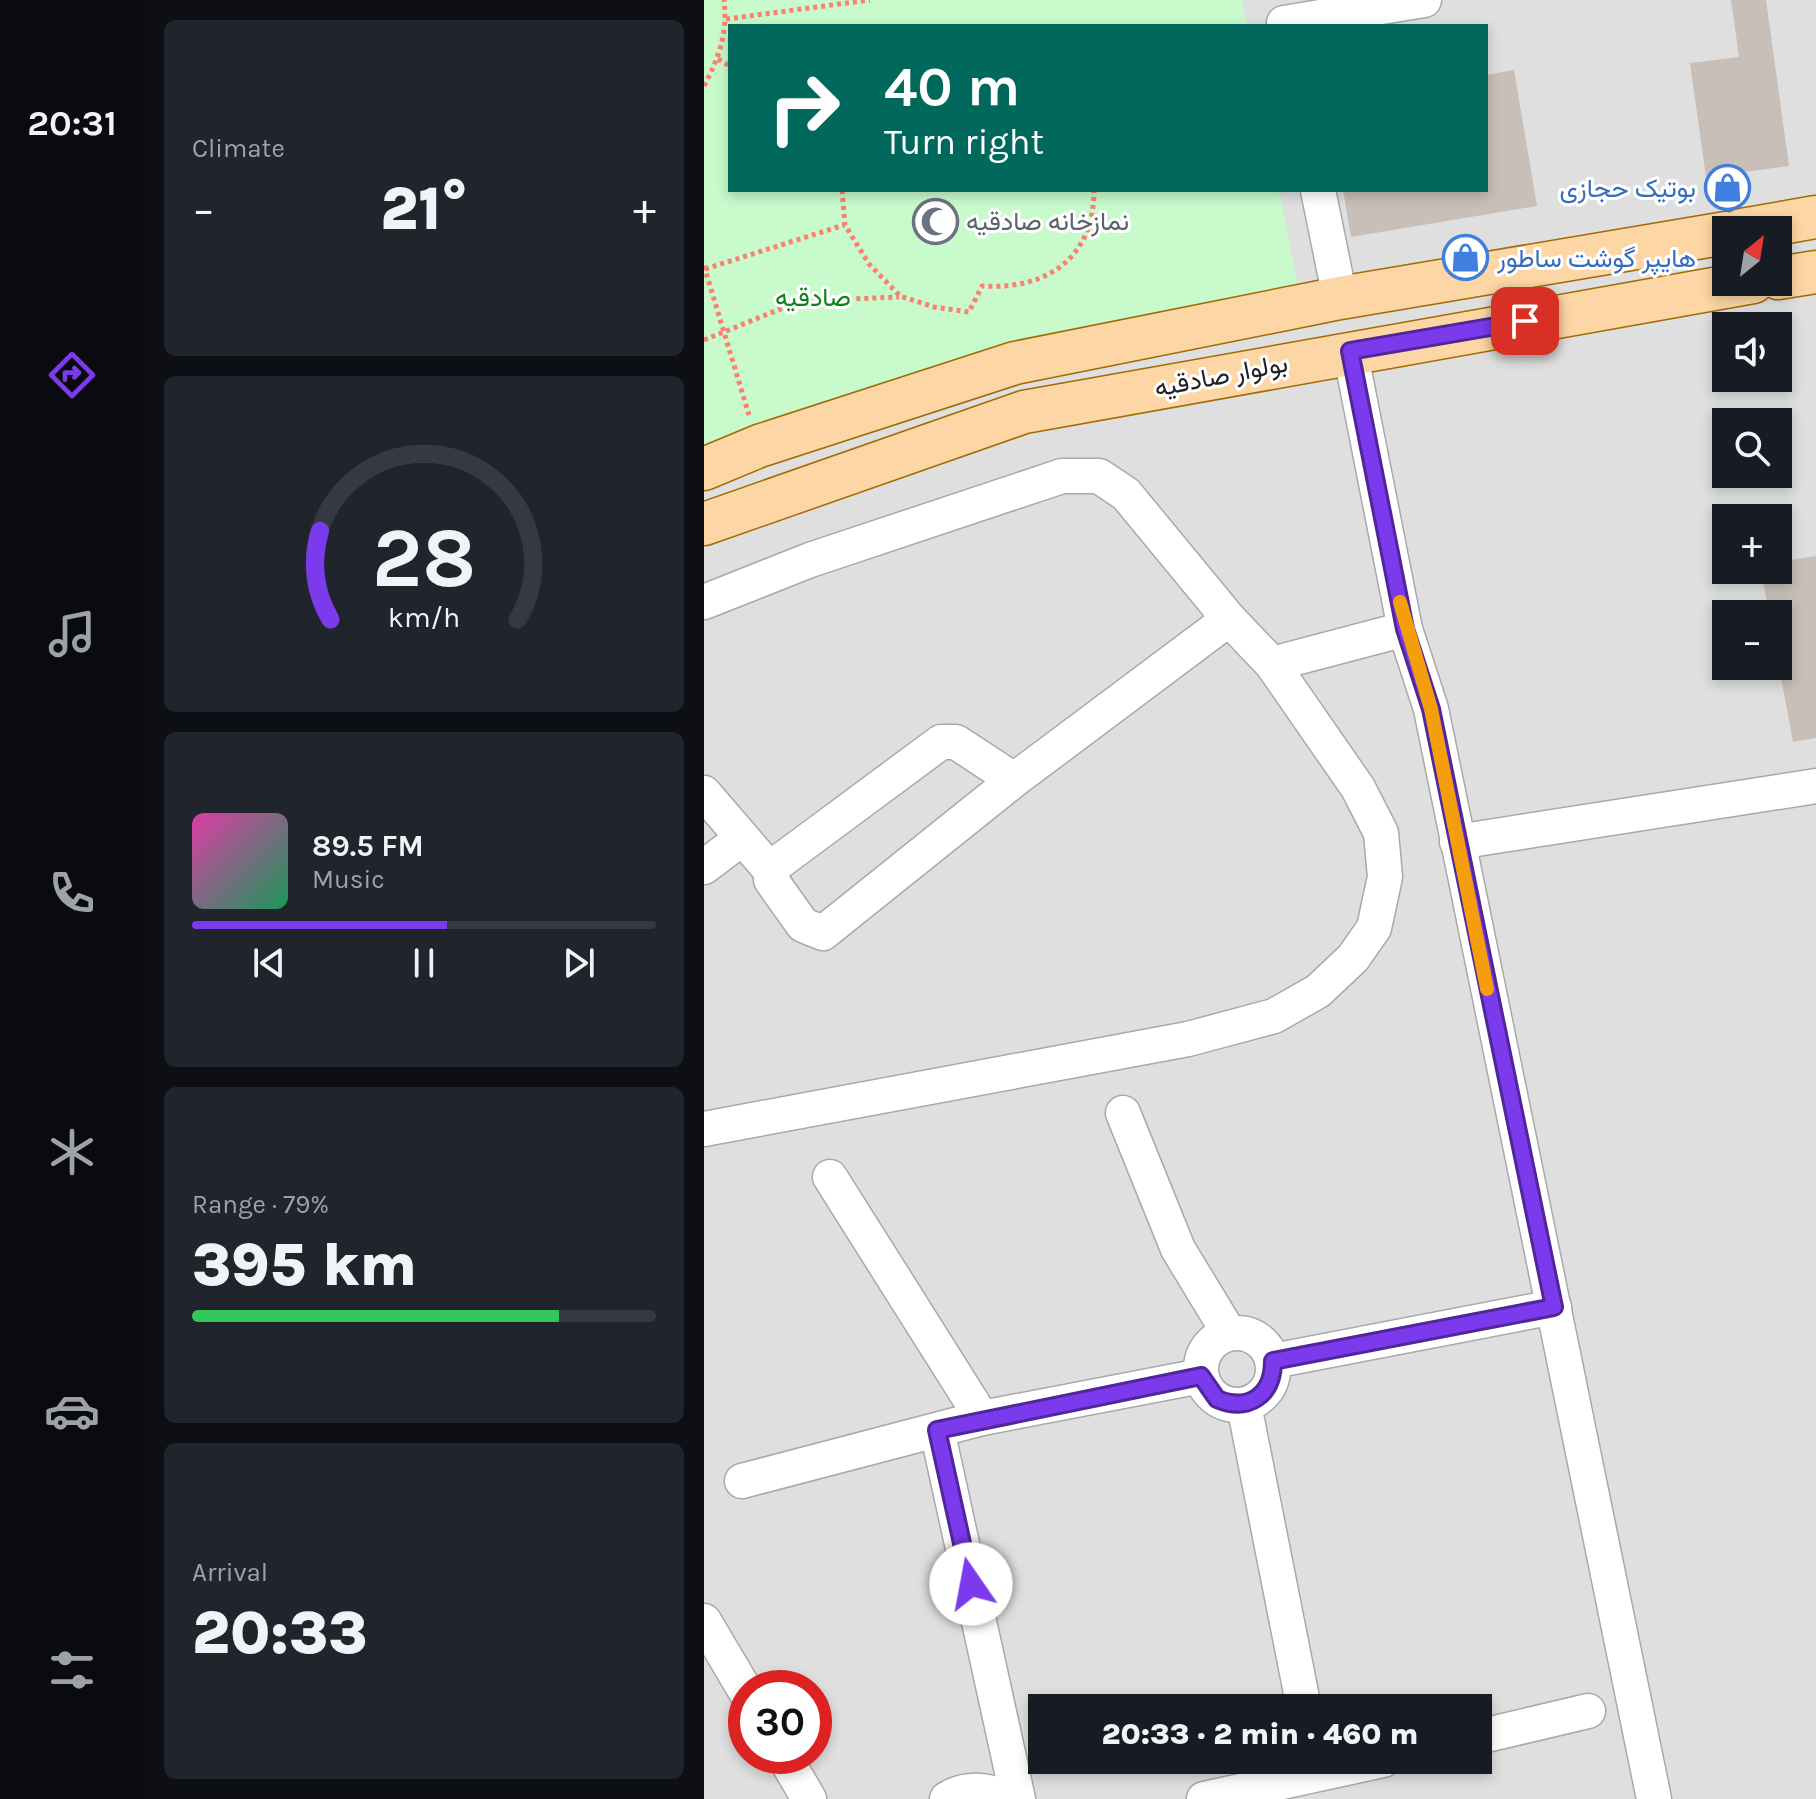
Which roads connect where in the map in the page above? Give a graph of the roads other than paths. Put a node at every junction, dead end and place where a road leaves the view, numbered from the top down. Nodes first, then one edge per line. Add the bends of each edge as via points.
1 (1424, 0) edge
2 (1283, 16) edge
3 (1318, 192) edge
4 (1816, 217) edge
5 (1792, 221) edge
6 (1712, 235) edge
7 (1816, 272) edge
8 (1792, 276) edge
9 (1712, 289) edge
10 (1340, 298) junction
11 (1350, 351) junction
12 (704, 469) edge
13 (704, 524) edge
14 (704, 602) edge
15 (1229, 619) junction
16 (1405, 629) junction
17 (1272, 664) junction
18 (1014, 780) junction
19 (1816, 786) edge
20 (704, 793) edge
21 (741, 839) junction
22 (1457, 842) junction
23 (704, 867) edge
24 (771, 871) junction
25 (1123, 1113) dead end
26 (704, 1129) edge
27 (830, 1177) dead end
28 (1554, 1307) junction
29 (1229, 1333) junction
30 (1273, 1361) junction
31 (1201, 1376) junction
32 (1244, 1405) junction
33 (982, 1418) junction
34 (937, 1430) junction
35 (742, 1481) dead end
36 (704, 1621) edge
37 (733, 1670) edge
38 (1301, 1694) edge
39 (1588, 1711) dead end
40 (1492, 1734) edge
41 (794, 1774) edge
42 (1318, 1778) edge
43 (809, 1799) edge
44 (947, 1799) edge
45 (1007, 1799) edge
46 (1018, 1799) edge
47 (1204, 1799) edge
48 (1654, 1799) edge

1 - 2 street
3 - 10 street
4 - 5 main road
6 - 10 main road, بولوار صادقیه
7 - 8 main road
9 - 11 main road, بولوار صادقیه
10 - 11 main road
10 - 12 main road, بولوار صادقیه via 1015,363 759,446
11 - 13 main road, بولوار صادقیه via 1024,412
11 - 16 street
14 - 15 street via 810,560 1062,476 1099,476 1126,494
15 - 17 street
15 - 18 street
16 - 17 street
16 - 22 street via 1431,709
17 - 26 street via 1358,788 1381,833 1385,877 1374,928 1353,958 1318,991 1274,1016 1188,1039
18 - 24 street via 948,740
18 - 24 street via 823,933 803,925 771,880
19 - 22 street
20 - 21 street
21 - 23 street
21 - 24 street
22 - 28 street
25 - 29 street via 1178,1249
27 - 33 street
28 - 30 street
28 - 48 street
29 - 30 street via 1257,1338
29 - 31 street via 1206,1348
30 - 32 street via 1268,1389
31 - 32 street via 1217,1399
31 - 33 street
32 - 38 street
33 - 34 street
34 - 35 street
34 - 46 street
36 - 37 street
39 - 40 street
41 - 43 street
42 - 47 street
44 - 45 street via 958,1792 991,1790

